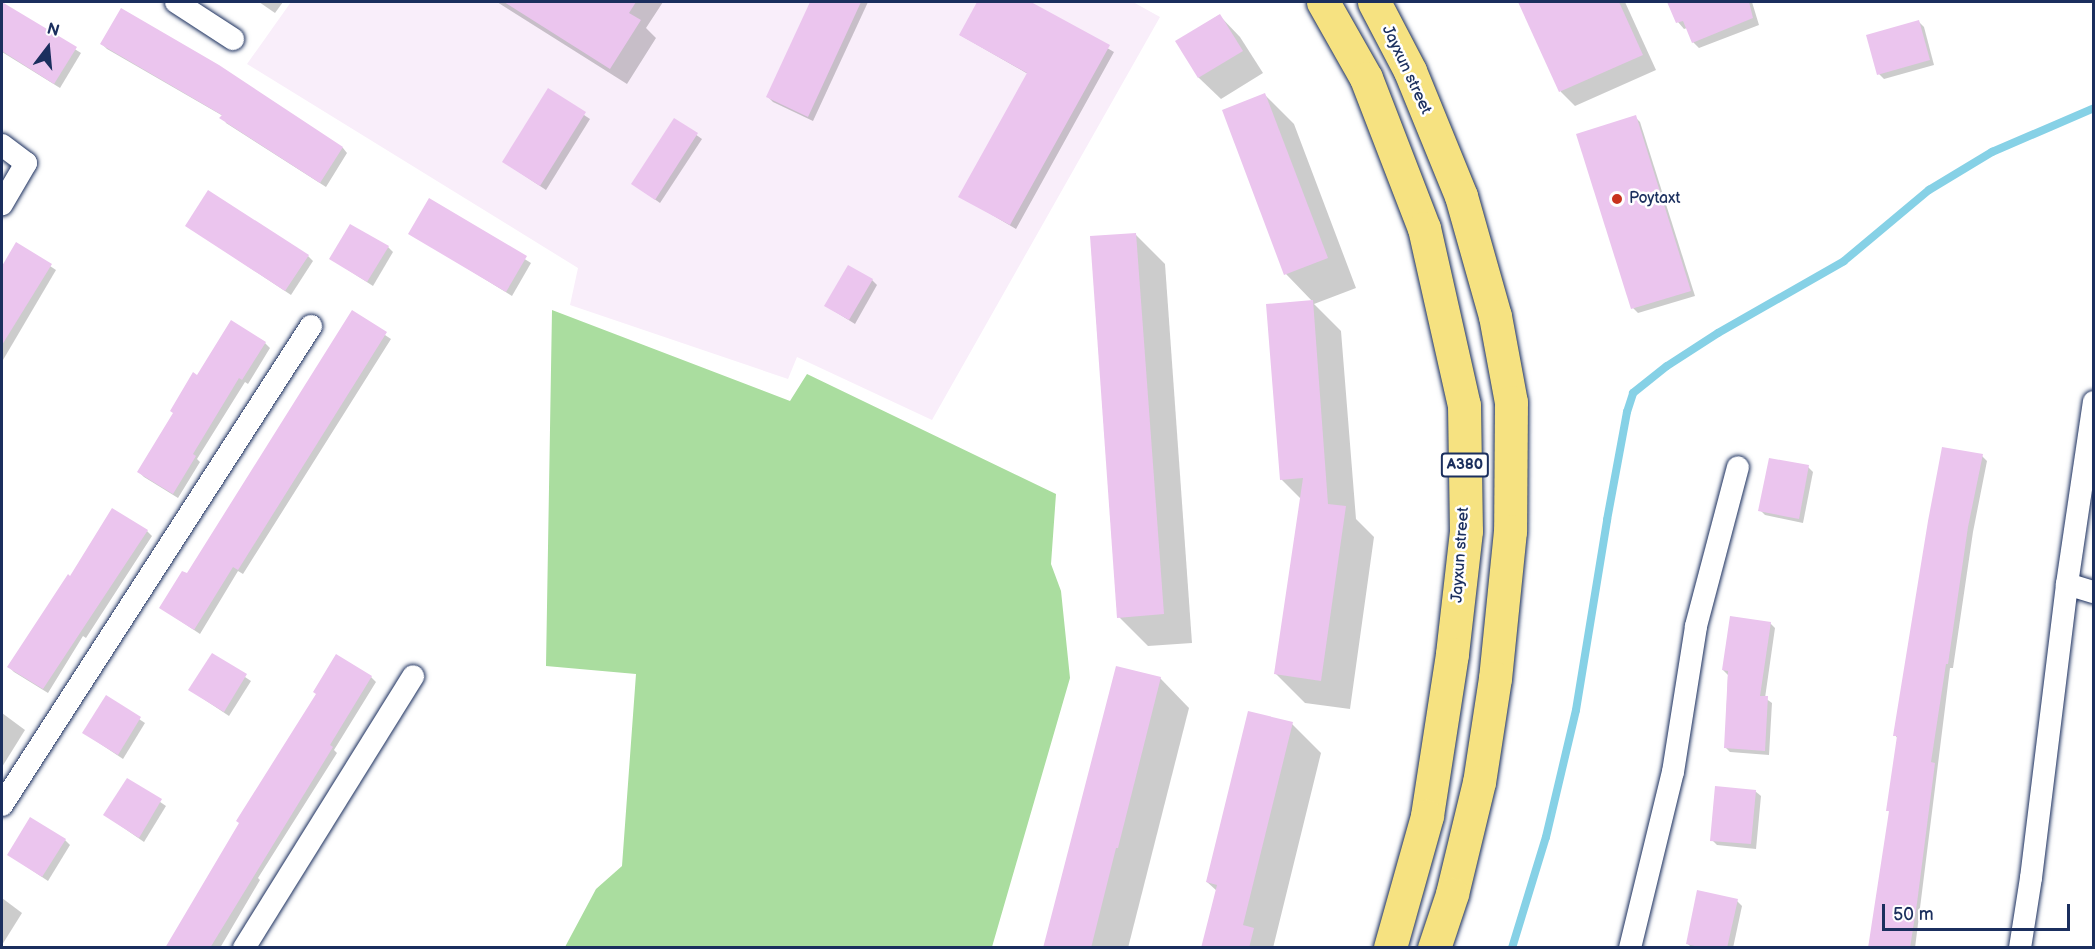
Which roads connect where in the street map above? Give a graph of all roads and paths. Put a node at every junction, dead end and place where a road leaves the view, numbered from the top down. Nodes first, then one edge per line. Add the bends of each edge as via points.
1 (176, 2) edge
2 (1323, 2) edge
3 (1374, 2) edge
4 (233, 39) dead end
5 (2, 146) edge
6 (2, 204) edge
7 (311, 326) dead end
8 (2094, 402) edge
9 (1738, 467) dead end
10 (2067, 584) junction
11 (2094, 592) edge
12 (413, 676) dead end
13 (2, 805) edge
14 (244, 948) edge
15 (1390, 948) edge
16 (1434, 948) edge
17 (1630, 948) edge
18 (2019, 948) edge

1 - 4 street
2 - 15 highway, Jayxun street / A380 via 1366,78 1424,228 1464,405 1466,531 1452,654 1427,816
3 - 16 highway, Jayxun street / A380 via 1410,71 1461,196 1495,316 1511,402 1510,531 1495,678 1479,782 1452,894
5 - 6 street via 26,163
7 - 13 street
8 - 10 street
9 - 17 street via 1696,626 1673,772
10 - 11 street
10 - 18 street
12 - 14 street

